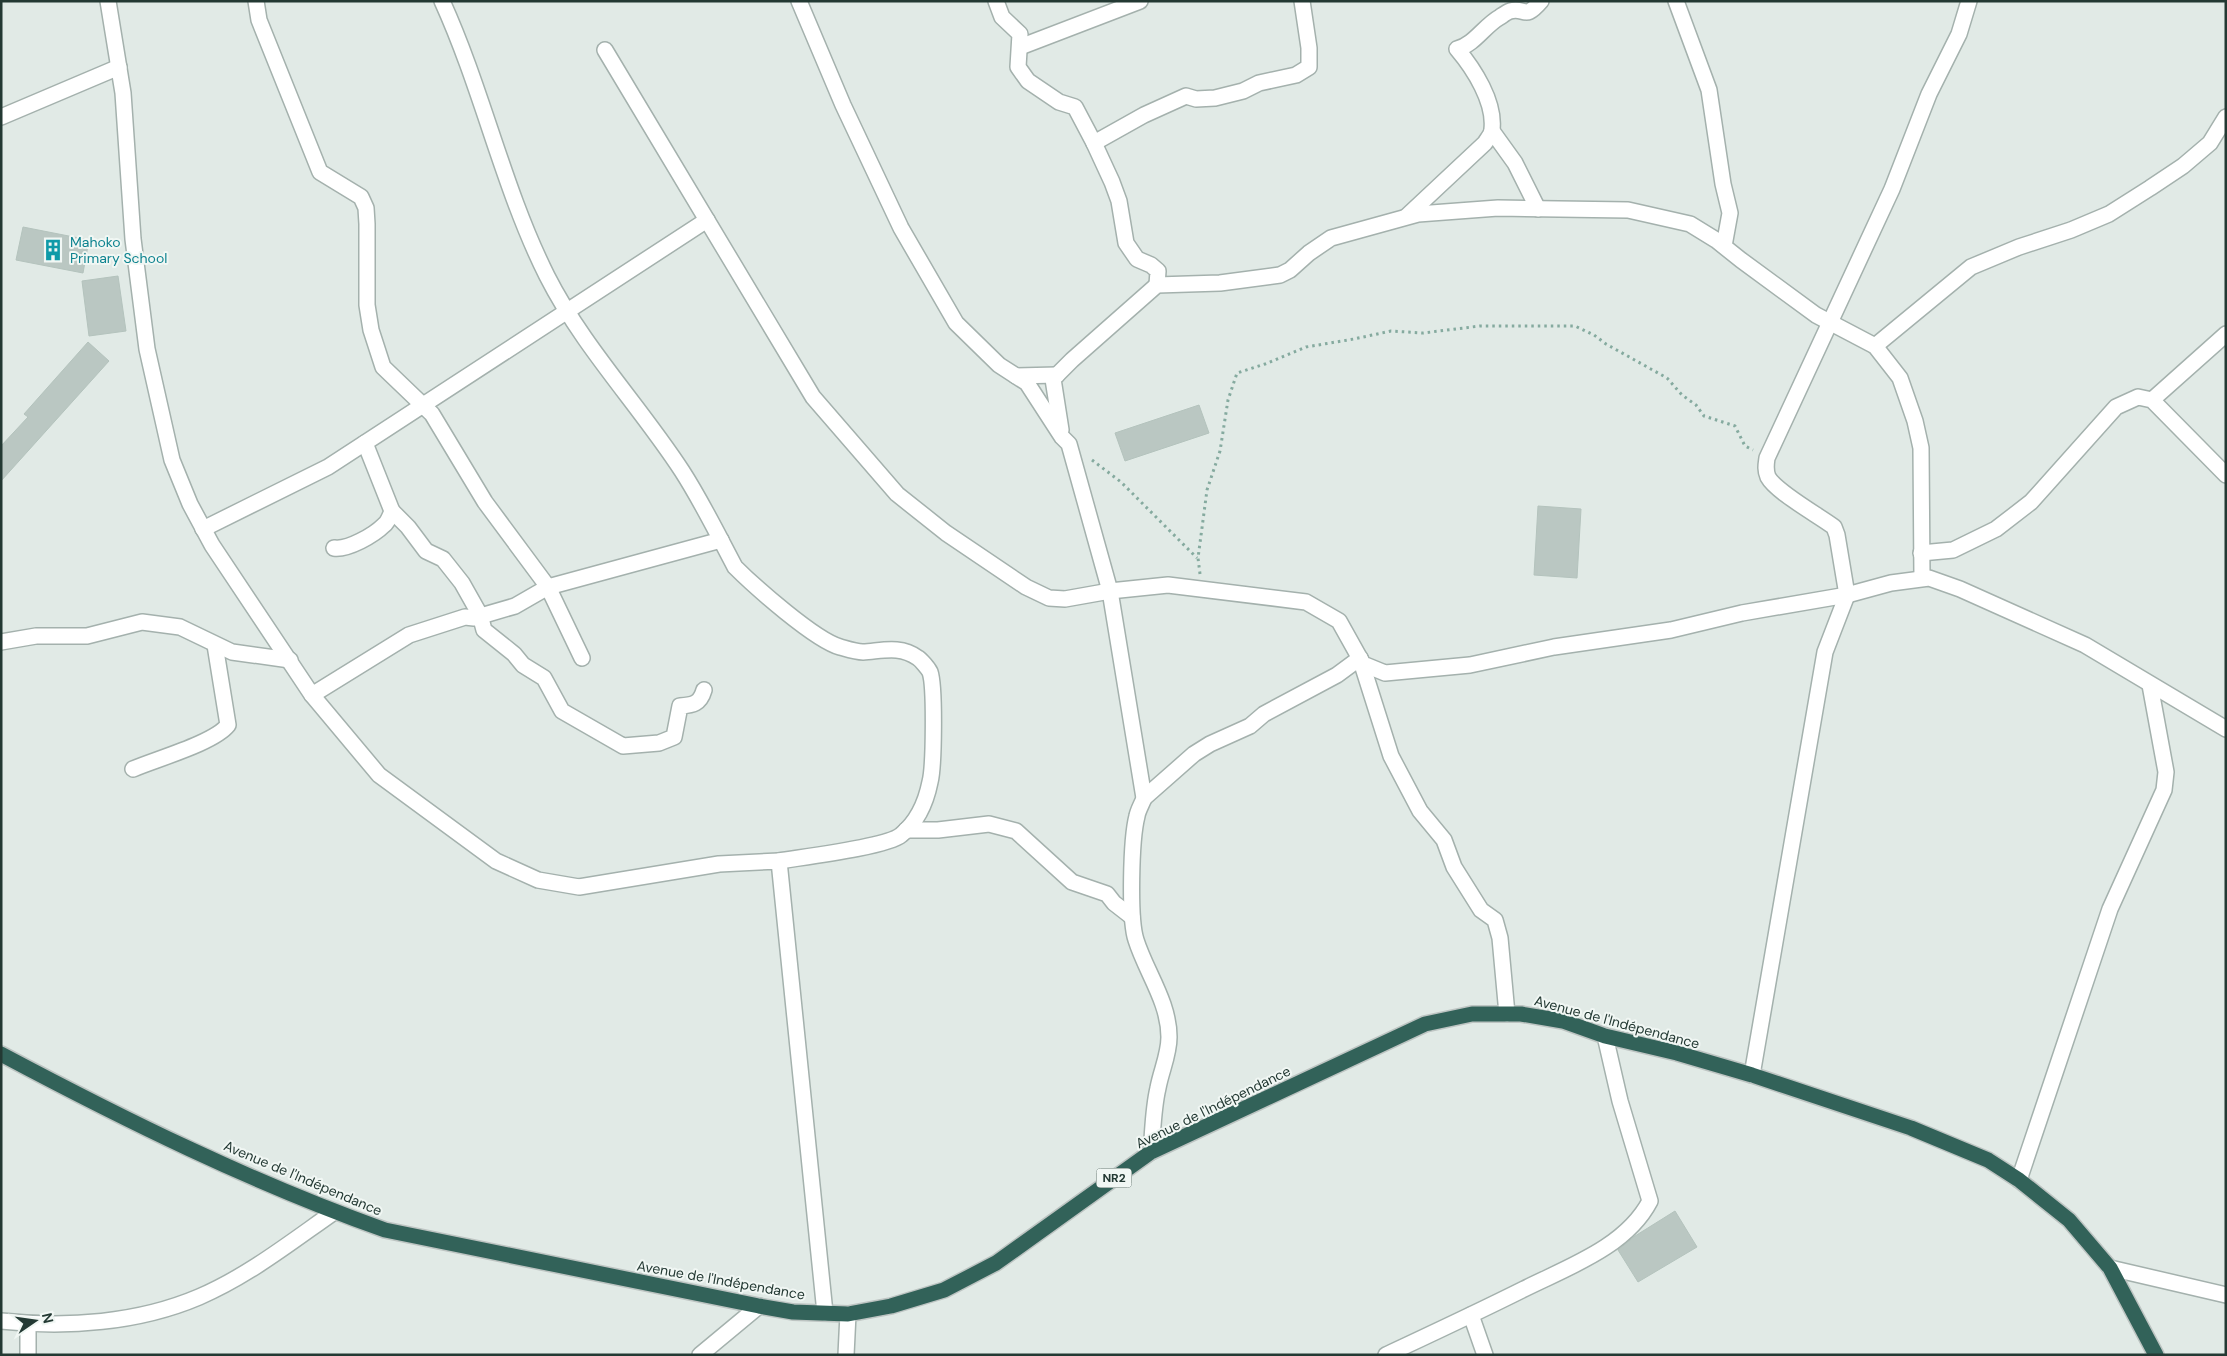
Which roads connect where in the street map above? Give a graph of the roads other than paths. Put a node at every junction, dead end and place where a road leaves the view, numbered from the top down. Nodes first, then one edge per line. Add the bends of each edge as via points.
1 (108, 1) edge
2 (256, 1) edge
3 (442, 1) edge
4 (799, 1) edge
5 (996, 1) edge
6 (1140, 1) edge
7 (1302, 1) edge
8 (1541, 1) edge
9 (1676, 1) edge
10 (1969, 1) edge
11 (1020, 47) junction
12 (605, 50) dead end
13 (119, 67) junction
14 (1, 117) edge
15 (2226, 117) edge
16 (1492, 131) junction
17 (1094, 142) junction
18 (1538, 209) junction
19 (1406, 217) junction
20 (707, 220) junction
21 (1724, 246) junction
22 (1157, 285) junction
23 (567, 311) junction
24 (1830, 322) junction
25 (2226, 334) edge
26 (1875, 346) junction
27 (1057, 375) junction
28 (1016, 376) junction
29 (2152, 400) junction
30 (423, 405) junction
31 (1065, 440) junction
32 (365, 443) junction
33 (2226, 475) edge
34 (392, 511) junction
35 (203, 529) junction
36 (721, 540) junction
37 (334, 548) dead end
38 (1921, 553) junction
39 (1922, 578) junction
40 (548, 587) junction
41 (1110, 591) junction
42 (1847, 595) junction
43 (480, 615) junction
44 (1, 642) edge
45 (215, 645) junction
46 (582, 658) dead end
47 (1360, 658) junction
48 (290, 660) junction
49 (2150, 685) junction
50 (704, 690) dead end
51 (312, 695) junction
52 (2226, 729) edge
53 (133, 769) dead end
54 (1144, 798) junction
55 (906, 830) junction
56 (779, 861) junction
57 (1132, 918) junction
58 (1507, 1014) junction
59 (1605, 1036) junction
60 (1, 1054) edge
61 (1752, 1075) junction
62 (1151, 1152) junction
63 (2019, 1180) junction
64 (334, 1212) junction
65 (2110, 1268) junction
66 (2226, 1295) edge
67 (759, 1306) junction
68 (825, 1313) junction
69 (848, 1314) junction
70 (1471, 1316) junction
71 (1, 1321) edge
72 (28, 1324) junction
73 (28, 1355) edge
74 (700, 1355) edge
75 (846, 1355) edge
76 (1386, 1355) edge
77 (1484, 1355) edge
78 (2156, 1355) edge

1 - 13 street
2 - 30 street via 259,20 320,172 361,197 366,208 366,305 371,330 383,367
3 - 23 street via 460,41 516,204 547,275
4 - 28 street via 901,228 956,322 999,365
5 - 11 street via 1002,17 1020,34
6 - 11 street
7 - 17 street via 1309,67 1296,75 1215,98 1186,96
8 - 16 street via 1533,10 1524,13 1512,11 1489,23 1467,46 1457,49 1492,109
9 - 21 street via 1708,90 1730,213
10 - 24 street via 1959,34 1929,94 1892,189
11 - 17 street via 1018,67 1028,81 1059,102 1075,107
12 - 20 street
13 - 14 street
13 - 35 street via 133,239 147,349 172,460
15 - 26 street via 2210,143 2150,188 2109,214 1971,267
16 - 18 street via 1515,163
16 - 19 street via 1485,142
17 - 22 street via 1119,201 1126,243 1137,259 1151,264 1158,271
18 - 19 street via 1498,208
18 - 21 street via 1628,210 1690,224
19 - 22 street via 1331,238 1280,275 1220,283
20 - 23 street
20 - 41 street via 813,397 897,494 946,534 1026,588 1049,598 1065,599
21 - 24 street
22 - 27 street
23 - 30 street
23 - 36 street via 682,472
24 - 26 street
24 - 42 street via 1767,458 1766,468 1769,478 1778,488 1834,527
25 - 29 street
26 - 38 street via 1900,378 1915,421 1921,448
27 - 28 street
27 - 31 street via 1053,379
28 - 31 street via 1027,383
29 - 33 street
29 - 38 street via 2138,397 2116,407 2030,502 1996,529 1953,550
30 - 32 street
30 - 40 street via 432,414 485,502
31 - 41 street
32 - 34 street
32 - 35 street via 328,467
34 - 37 street via 386,524 373,533 342,549
34 - 43 street via 426,551 443,559 462,583
35 - 48 street
36 - 40 street
36 - 55 street via 735,567 746,579 821,638 860,652 892,648 918,658 930,672 933,700 930,782 919,815
38 - 39 street
39 - 42 street via 1891,582
39 - 49 street via 1960,589 2085,645
40 - 43 street via 515,606
40 - 46 street
41 - 47 street via 1168,585 1306,602 1339,620
41 - 54 street
42 - 47 street via 1470,665 1385,673 1363,664
42 - 61 street via 1826,652
43 - 50 street via 484,630 523,665 544,678 562,711 623,746 659,743 674,738 680,706 696,704 702,699
43 - 51 street via 409,635
44 - 45 street via 36,636 87,636 142,622 180,627
45 - 48 street via 232,652
45 - 53 street via 228,725 223,731 195,745
47 - 54 street via 1337,675 1264,714 1250,726 1194,754
47 - 58 street via 1394,764 1420,811 1444,840 1454,867 1481,910 1495,920 1500,938
48 - 51 street
49 - 52 street
49 - 63 street via 2166,772 2164,790 2110,910
51 - 56 street via 379,775 496,861 538,880 578,887 719,864
54 - 57 street via 1134,834
55 - 56 street via 901,836 878,843
55 - 57 street via 988,824 1016,831 1072,882 1107,894
56 - 68 street
57 - 62 street via 1136,940 1166,1016 1169,1036 1158,1088
58 - 59 highway, Avenue de l'Indépendance / NR2 via 1563,1021
58 - 62 highway, Avenue de l'Indépendance / NR2 via 1472,1014 1425,1024
59 - 61 highway, Avenue de l'Indépendance / NR2
59 - 70 street via 1620,1102 1650,1201 1631,1227 1595,1253
60 - 64 highway, Avenue de l'Indépendance / NR2 via 118,1116
61 - 63 highway, Avenue de l'Indépendance / NR2 via 1911,1128 1988,1160
62 - 69 highway, Avenue de l'Indépendance / NR2 via 996,1263 944,1290 892,1306
63 - 65 highway, Avenue de l'Indépendance / NR2 via 2069,1220
64 - 67 highway, Avenue de l'Indépendance / NR2 via 385,1230
64 - 72 street via 270,1257 200,1297 169,1308 103,1323
65 - 66 street
65 - 78 highway, Avenue de l'Indépendance / NR2
67 - 68 highway, Avenue de l'Indépendance / NR2
67 - 74 street
68 - 69 highway, Avenue de l'Indépendance / NR2
69 - 75 street
70 - 76 street
70 - 77 street
71 - 72 street
72 - 73 street

